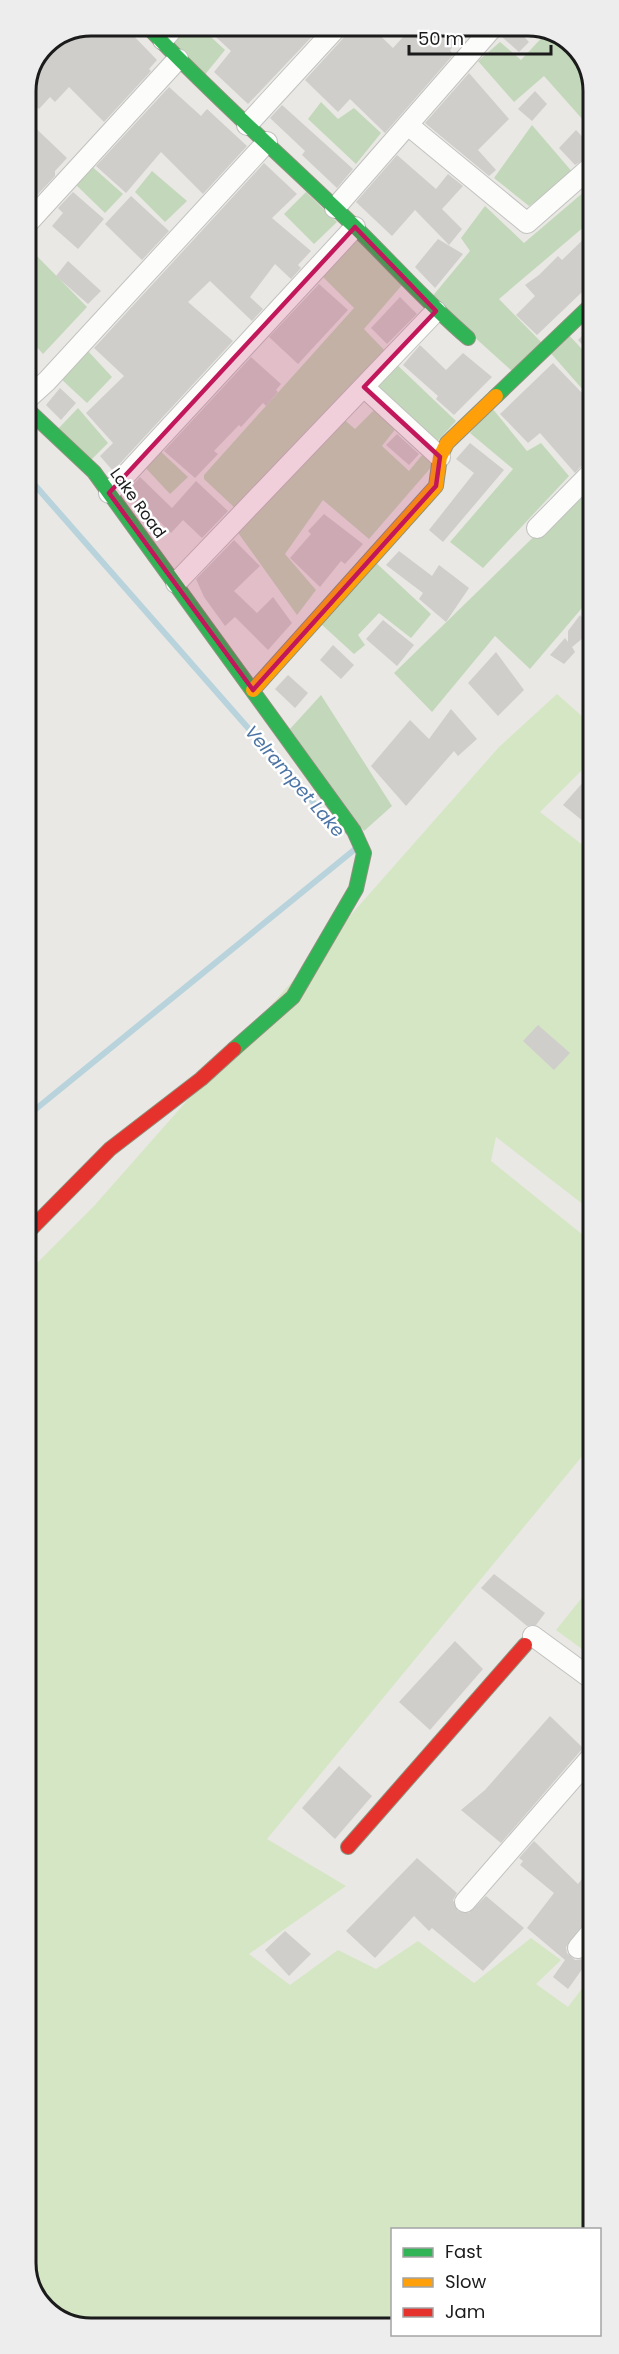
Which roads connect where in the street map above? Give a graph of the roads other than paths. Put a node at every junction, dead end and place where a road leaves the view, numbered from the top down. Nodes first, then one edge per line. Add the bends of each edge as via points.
1 (170, 36) edge
2 (329, 36) edge
3 (485, 36) edge
4 (178, 59) junction
5 (408, 124) junction
6 (247, 125) junction
7 (267, 142) junction
8 (583, 174) edge
9 (335, 208) junction
10 (36, 214) edge
11 (355, 227) junction
12 (436, 311) junction
13 (583, 313) edge
14 (468, 338) dead end
15 (363, 387) junction
16 (36, 391) edge
17 (36, 417) edge
18 (440, 457) junction
19 (583, 480) edge
20 (109, 493) junction
21 (537, 528) dead end
22 (176, 583) junction
23 (253, 690) junction
24 (36, 1224) edge
25 (529, 1641) joint
26 (583, 1674) edge
27 (583, 1766) edge
28 (348, 1847) dead end
29 (465, 1902) dead end
30 (583, 1942) edge
31 (578, 1948) dead end

1 - 4 street
2 - 6 street
3 - 5 street
4 - 6 street
4 - 10 street
5 - 8 street via 527,223
5 - 9 street
6 - 7 street
7 - 9 street
7 - 16 street
9 - 11 street
11 - 12 street
11 - 20 street
12 - 14 street
12 - 15 street
13 - 18 street via 447,443
15 - 18 street
15 - 22 street
17 - 20 street, Lake Road via 94,472
18 - 23 street via 436,486
19 - 21 street
20 - 22 street, Lake Road
22 - 23 street, Lake Road
23 - 24 street, Lake Road via 354,831 364,853 356,889 292,998 201,1079 110,1149
25 - 26 street
25 - 28 street
27 - 29 street
30 - 31 street

